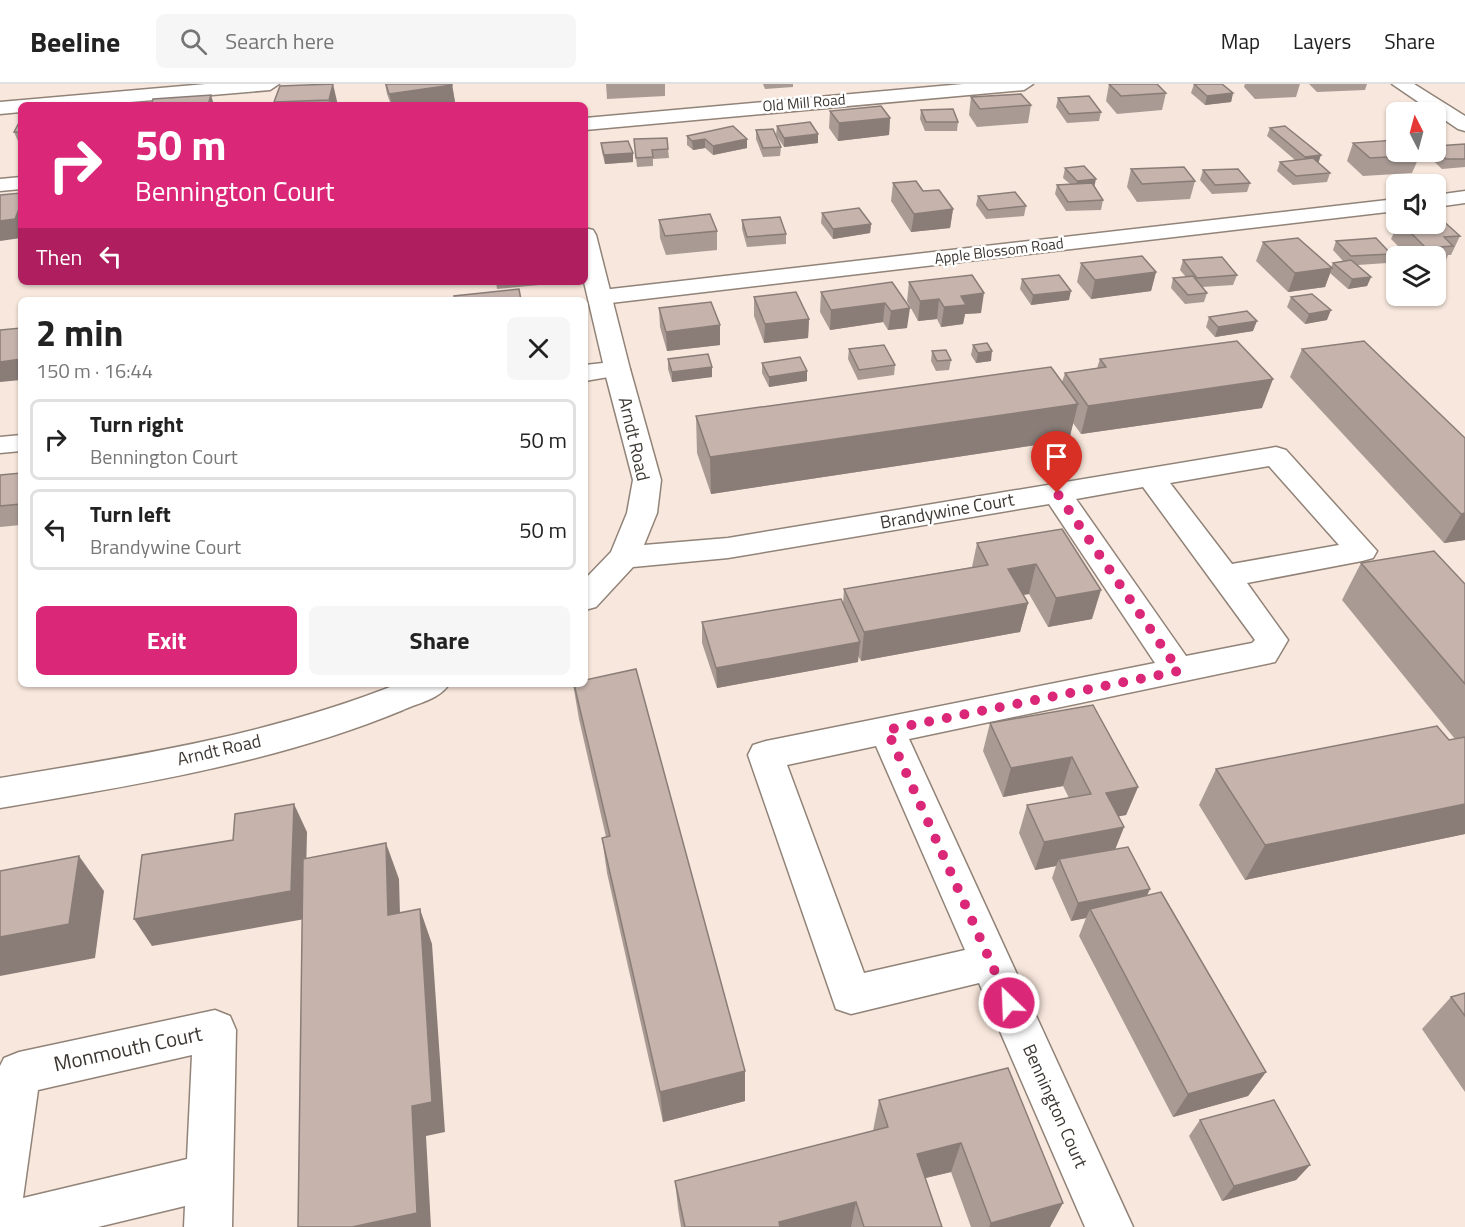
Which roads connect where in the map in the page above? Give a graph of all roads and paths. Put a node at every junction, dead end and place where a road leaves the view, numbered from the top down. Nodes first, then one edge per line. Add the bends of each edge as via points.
1 (270, 84) edge
2 (1018, 84) edge
3 (1401, 84) edge
4 (65, 102) edge
5 (18, 106) edge
6 (0, 108) edge
7 (588, 124) edge
8 (1465, 125) edge
9 (18, 183) edge
10 (0, 185) edge
11 (1465, 197) edge
12 (1446, 200) edge
13 (1386, 206) edge
14 (588, 246) edge
15 (602, 297) junction
16 (617, 369) junction
17 (588, 373) edge
18 (18, 443) edge
19 (0, 445) edge
20 (1150, 477) junction
21 (1057, 493) junction
22 (624, 557) junction
23 (1225, 576) junction
24 (588, 596) edge
25 (1179, 671) junction
26 (424, 687) edge
27 (887, 730) junction
28 (0, 793) edge
29 (991, 962) junction
30 (209, 1177) junction
31 (0, 1197) edge
32 (0, 1227) edge
33 (208, 1227) edge
34 (1108, 1227) edge

1 - 4 street
2 - 7 street, Old Mill Road
3 - 8 street
5 - 6 street
9 - 10 street
11 - 12 street
13 - 15 street, Apple Blossom Road
14 - 15 street, Arndt Road
15 - 16 street, Arndt Road
16 - 17 street
16 - 22 street, Arndt Road via 647,480 642,513
18 - 19 street
20 - 21 street, Brandywine Court
20 - 23 street
20 - 23 street, Brandywine Court via 1276,456 1362,551
21 - 22 street, Brandywine Court via 728,548
21 - 25 street
22 - 24 street, Arndt Road
23 - 25 street via 1272,640 1263,653
25 - 27 street
26 - 28 street, Arndt Road via 337,722 137,770
27 - 29 street, Bennington Court
27 - 29 street via 766,755 851,995
29 - 34 street, Bennington Court
30 - 31 street, Monmouth Court via 215,1030 19,1074
30 - 32 street
30 - 33 street, Monmouth Court

